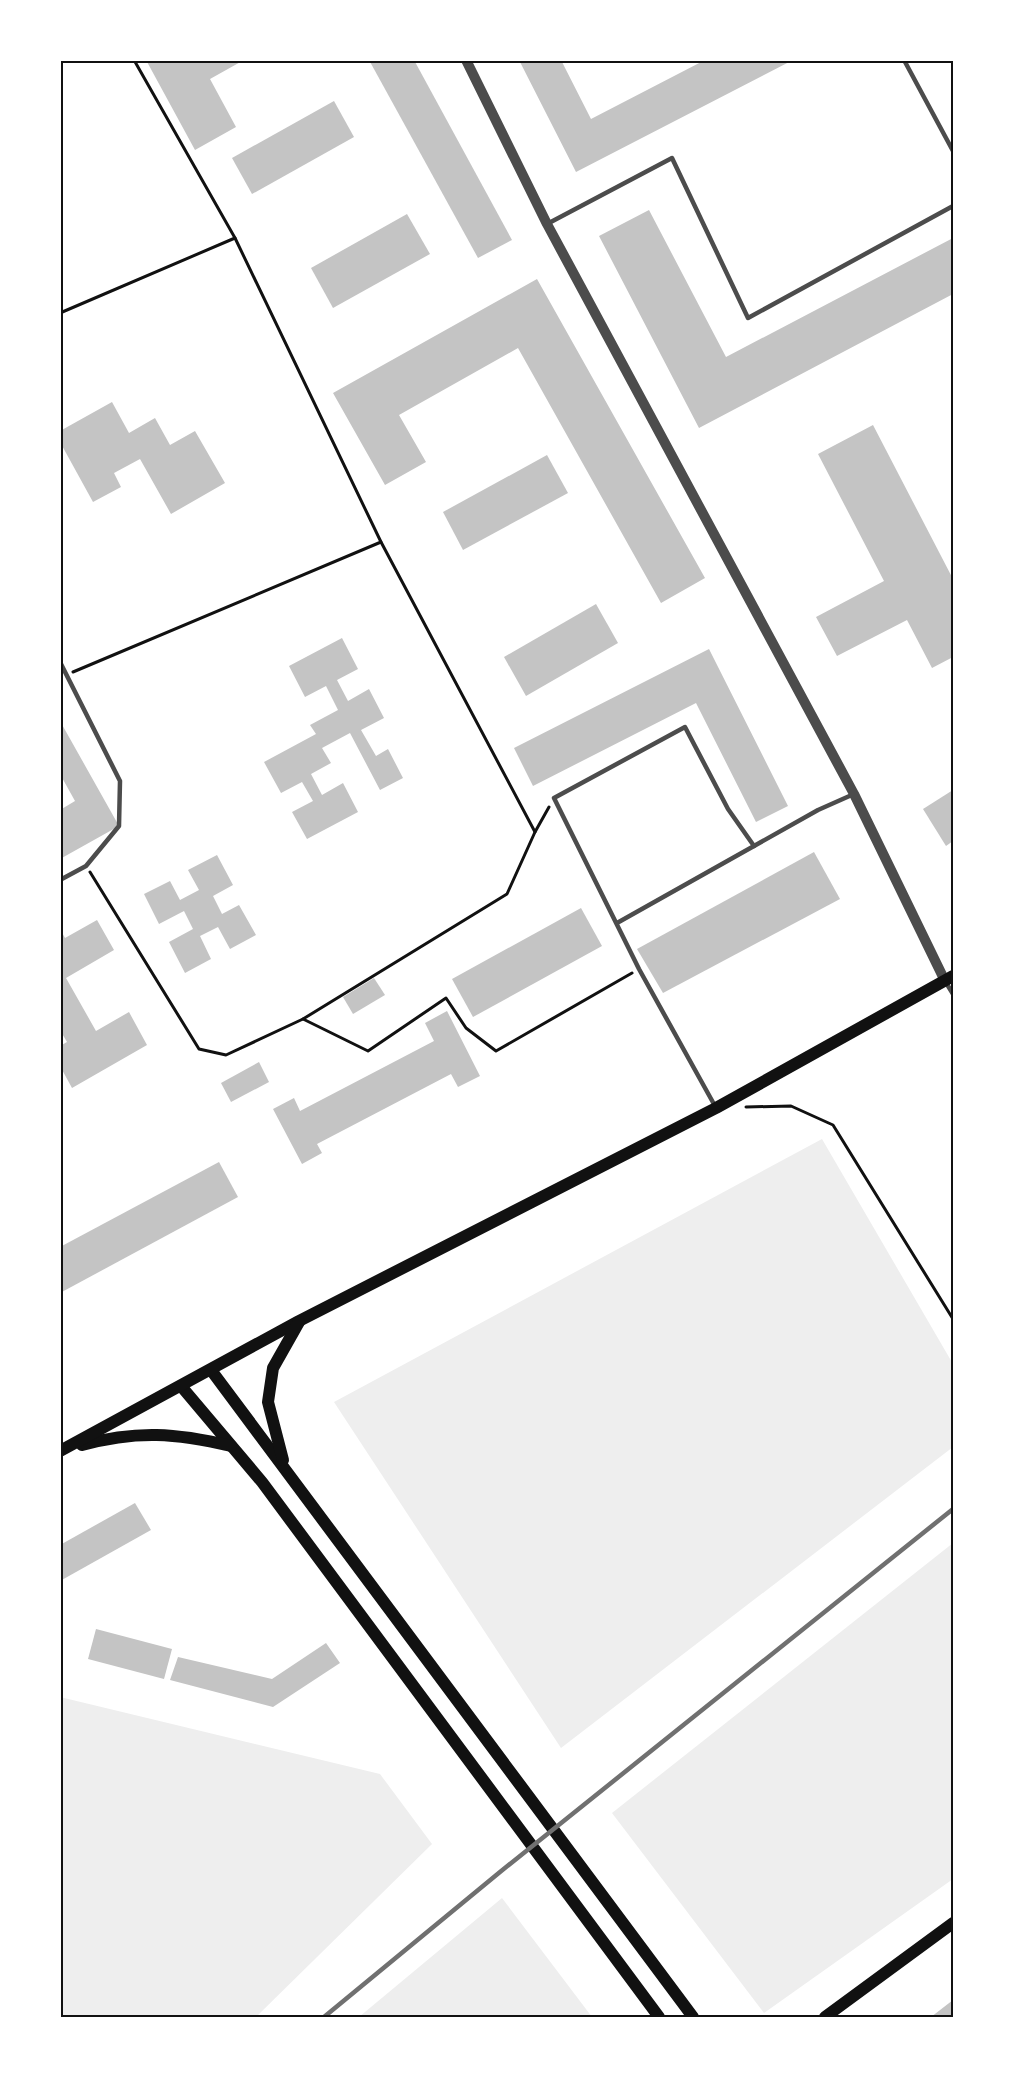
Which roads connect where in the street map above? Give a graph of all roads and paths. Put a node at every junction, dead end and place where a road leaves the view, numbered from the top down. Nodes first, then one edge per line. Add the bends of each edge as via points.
1 (134, 60) edge
2 (466, 60) edge
3 (904, 60) edge
4 (953, 138) edge
5 (946, 139) junction
6 (953, 152) edge
7 (953, 206) edge
8 (547, 224) junction
9 (235, 238) junction
10 (60, 313) edge
11 (381, 542) junction
12 (60, 662) edge
13 (66, 675) junction
14 (854, 794) junction
15 (554, 798) junction
16 (535, 831) junction
17 (754, 846) junction
18 (86, 866) junction
19 (60, 880) edge
20 (617, 923) junction
21 (639, 969) junction
22 (949, 978) edge
23 (953, 994) edge
24 (303, 1019) junction
25 (716, 1108) junction
26 (953, 1319) edge
27 (299, 1321) junction
28 (211, 1370) junction
29 (181, 1386) junction
30 (231, 1446) junction
31 (62, 1450) edge
32 (285, 1467) junction
33 (953, 1923) edge
34 (659, 2017) edge
35 (693, 2017) edge
36 (825, 2017) edge

1 - 9 path
2 - 8 street
3 - 5 lane
4 - 5 lane
5 - 6 lane
7 - 8 lane via 748,318 672,158
8 - 14 street
9 - 10 path
9 - 11 path
11 - 13 path
11 - 16 path
12 - 13 lane
13 - 18 lane via 120,781 119,826
14 - 17 lane
14 - 22 street
15 - 16 path
15 - 17 lane via 685,727 728,809
15 - 20 lane
16 - 24 path via 507,894
17 - 20 lane
18 - 19 lane
18 - 24 path via 199,1049 226,1055
20 - 21 lane
21 - 24 path via 496,1051 466,1028 446,998 368,1051
21 - 25 lane
22 - 23 lane
22 - 25 main road
25 - 26 path via 791,1106 833,1125
25 - 27 main road
27 - 28 main road
27 - 32 main road via 273,1368 268,1402
28 - 29 main road
28 - 32 main road
29 - 30 main road
29 - 31 main road
30 - 31 main road via 149,1434 111,1437
30 - 34 main road via 262,1482
32 - 35 main road
33 - 36 main road

